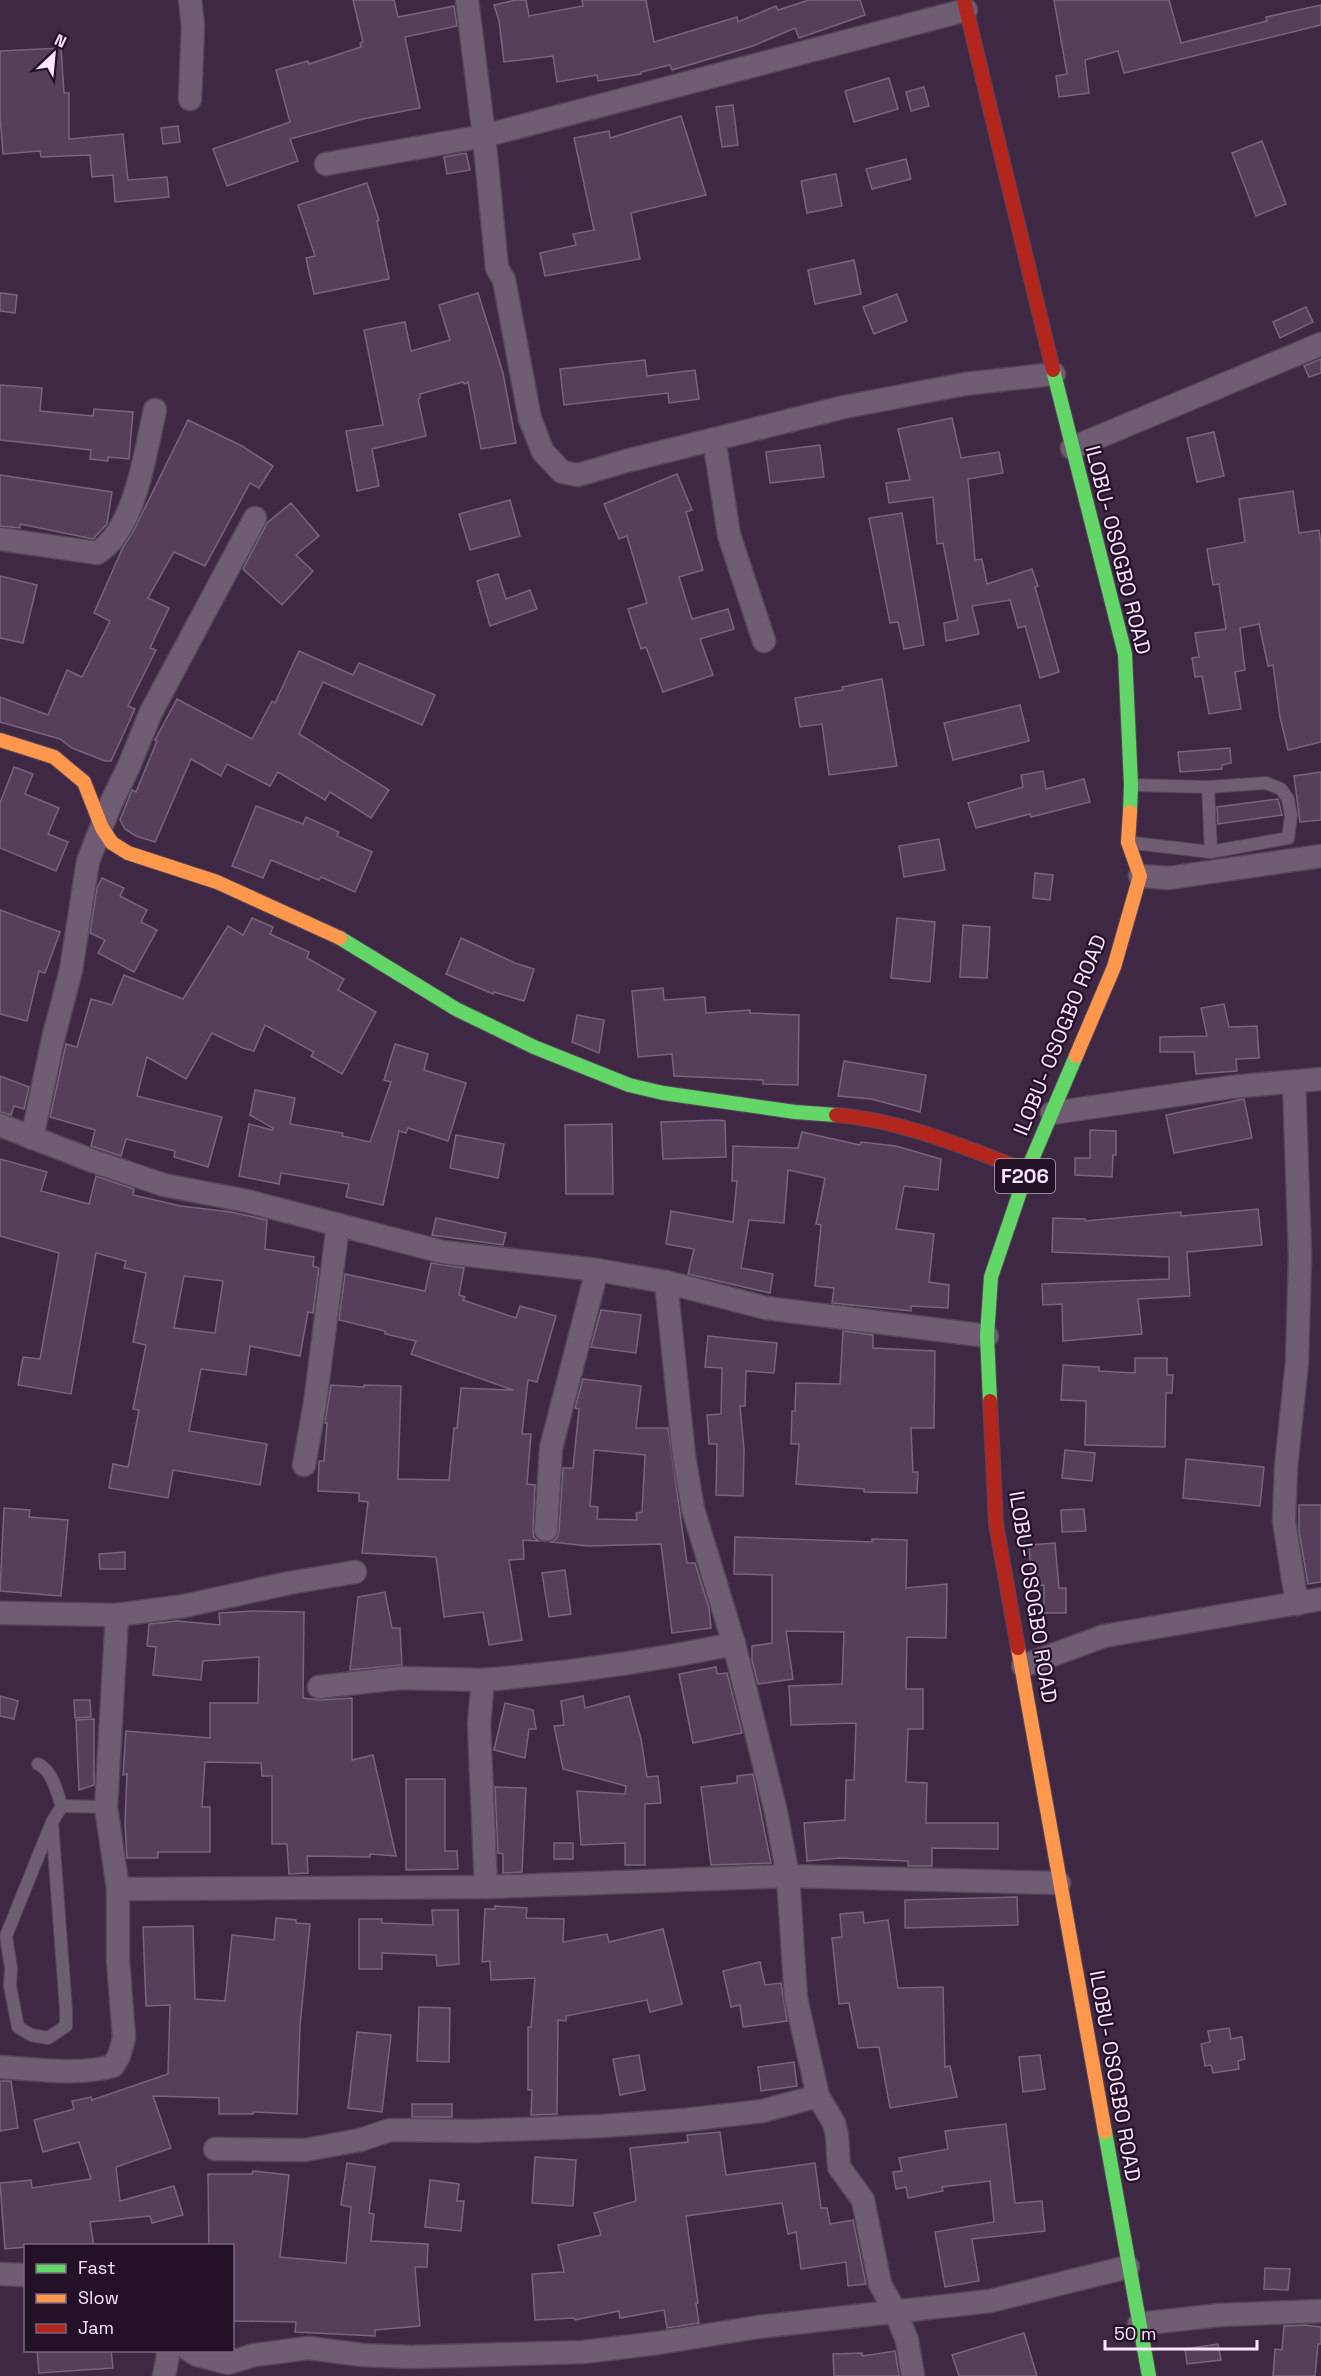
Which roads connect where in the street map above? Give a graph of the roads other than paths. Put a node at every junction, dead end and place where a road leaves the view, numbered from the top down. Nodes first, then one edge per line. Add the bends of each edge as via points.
1 (190, 0) edge
2 (467, 0) edge
3 (965, 5) edge
4 (190, 99) dead end
5 (484, 136) junction
6 (326, 164) dead end
7 (1321, 344) edge
8 (1054, 374) junction
9 (155, 410) dead end
10 (714, 439) junction
11 (1072, 448) junction
12 (255, 518) dead end
13 (0, 539) edge
14 (764, 641) dead end
15 (0, 740) edge
16 (1131, 785) junction
17 (1208, 787) junction
18 (102, 828) junction
19 (1128, 843) junction
20 (1211, 852) junction
21 (1321, 856) edge
22 (1140, 876) junction
23 (1321, 1079) edge
24 (1294, 1082) junction
25 (1052, 1113) junction
26 (0, 1125) edge
27 (32, 1138) junction
28 (1027, 1171) junction
29 (338, 1225) junction
30 (597, 1270) junction
31 (666, 1282) junction
32 (987, 1336) junction
33 (304, 1465) dead end
34 (546, 1530) dead end
35 (355, 1572) dead end
36 (1321, 1599) edge
37 (1297, 1604) junction
38 (0, 1613) edge
39 (117, 1615) junction
40 (735, 1644) junction
41 (1023, 1666) junction
42 (483, 1680) junction
43 (319, 1687) dead end
44 (38, 1764) dead end
45 (62, 1806) junction
46 (106, 1807) junction
47 (52, 1822) junction
48 (788, 1876) junction
49 (1059, 1883) junction
50 (486, 1887) junction
51 (118, 1889) junction
52 (0, 2067) edge
53 (818, 2096) junction
54 (215, 2149) dead end
55 (1128, 2267) junction
56 (0, 2274) edge
57 (24, 2275) edge
58 (1321, 2311) edge
59 (895, 2312) junction
60 (1139, 2324) junction
61 (169, 2352) edge
62 (195, 2352) edge
63 (164, 2376) edge
64 (913, 2376) edge
65 (1149, 2376) edge

1 - 4 street
2 - 5 street
3 - 5 street
3 - 8 main road, ILOBU- OSOGBO ROAD
5 - 6 street
5 - 10 street via 496,268 504,280 530,419 543,452 562,472 578,475
7 - 11 street
8 - 10 street via 965,384 844,407
8 - 11 main road, ILOBU- OSOGBO ROAD
9 - 13 street via 124,523 107,546 97,553
10 - 14 street via 729,535
11 - 16 main road, ILOBU- OSOGBO ROAD via 1125,654
12 - 18 street via 151,712
15 - 18 main road via 54,757 84,782
16 - 17 lane
16 - 19 main road, ILOBU- OSOGBO ROAD
17 - 20 lane
17 - 20 lane via 1266,783 1281,789 1288,799 1291,816 1288,838
18 - 27 street via 88,861 71,970
18 - 28 main road via 112,843 128,853 217,882 328,931 456,1009 534,1047 629,1085 795,1112 866,1117 959,1144
19 - 20 lane
19 - 22 main road, ILOBU- OSOGBO ROAD
21 - 22 street via 1169,878
22 - 25 main road, ILOBU- OSOGBO ROAD / F206 via 1114,967
23 - 24 street
24 - 25 street via 1231,1087
24 - 37 street via 1300,1256 1284,1521
25 - 28 main road, ILOBU- OSOGBO ROAD / F206
26 - 27 street
27 - 29 street via 164,1185 247,1201
28 - 32 main road, ILOBU- OSOGBO ROAD / F206 via 991,1277
29 - 30 street via 443,1252
29 - 33 street
30 - 31 street
30 - 34 street via 551,1448
31 - 32 street via 766,1308
31 - 40 street via 693,1509
32 - 41 main road, ILOBU- OSOGBO ROAD / F206 via 996,1524
35 - 39 street via 184,1606
36 - 37 street
37 - 41 street via 1104,1636
38 - 39 street
39 - 46 street
40 - 42 street via 548,1675
40 - 48 street
41 - 49 main road, ILOBU- OSOGBO ROAD / F206
42 - 43 street via 400,1678
42 - 50 street via 479,1724
44 - 45 lane via 50,1774
45 - 46 lane
45 - 47 lane
46 - 51 street
47 - 47 lane via 66,2026 48,2038 31,2035 18,2027 6,1936
48 - 49 street
48 - 50 street
48 - 53 street via 796,2000
49 - 55 main road, ILOBU- OSOGBO ROAD / F206
50 - 51 street
51 - 52 street via 124,2038 113,2066 66,2071
53 - 54 street via 763,2111 685,2120 390,2130 305,2150
53 - 59 street via 834,2123 839,2167 863,2200 880,2284
55 - 59 street via 990,2301
55 - 60 main road, ILOBU- OSOGBO ROAD / F206
56 - 57 street
58 - 60 street via 1220,2315
59 - 62 street via 583,2352 411,2357 309,2348 254,2355 228,2363
59 - 64 street via 907,2340
60 - 65 main road, ILOBU- OSOGBO ROAD / F206
61 - 63 street

